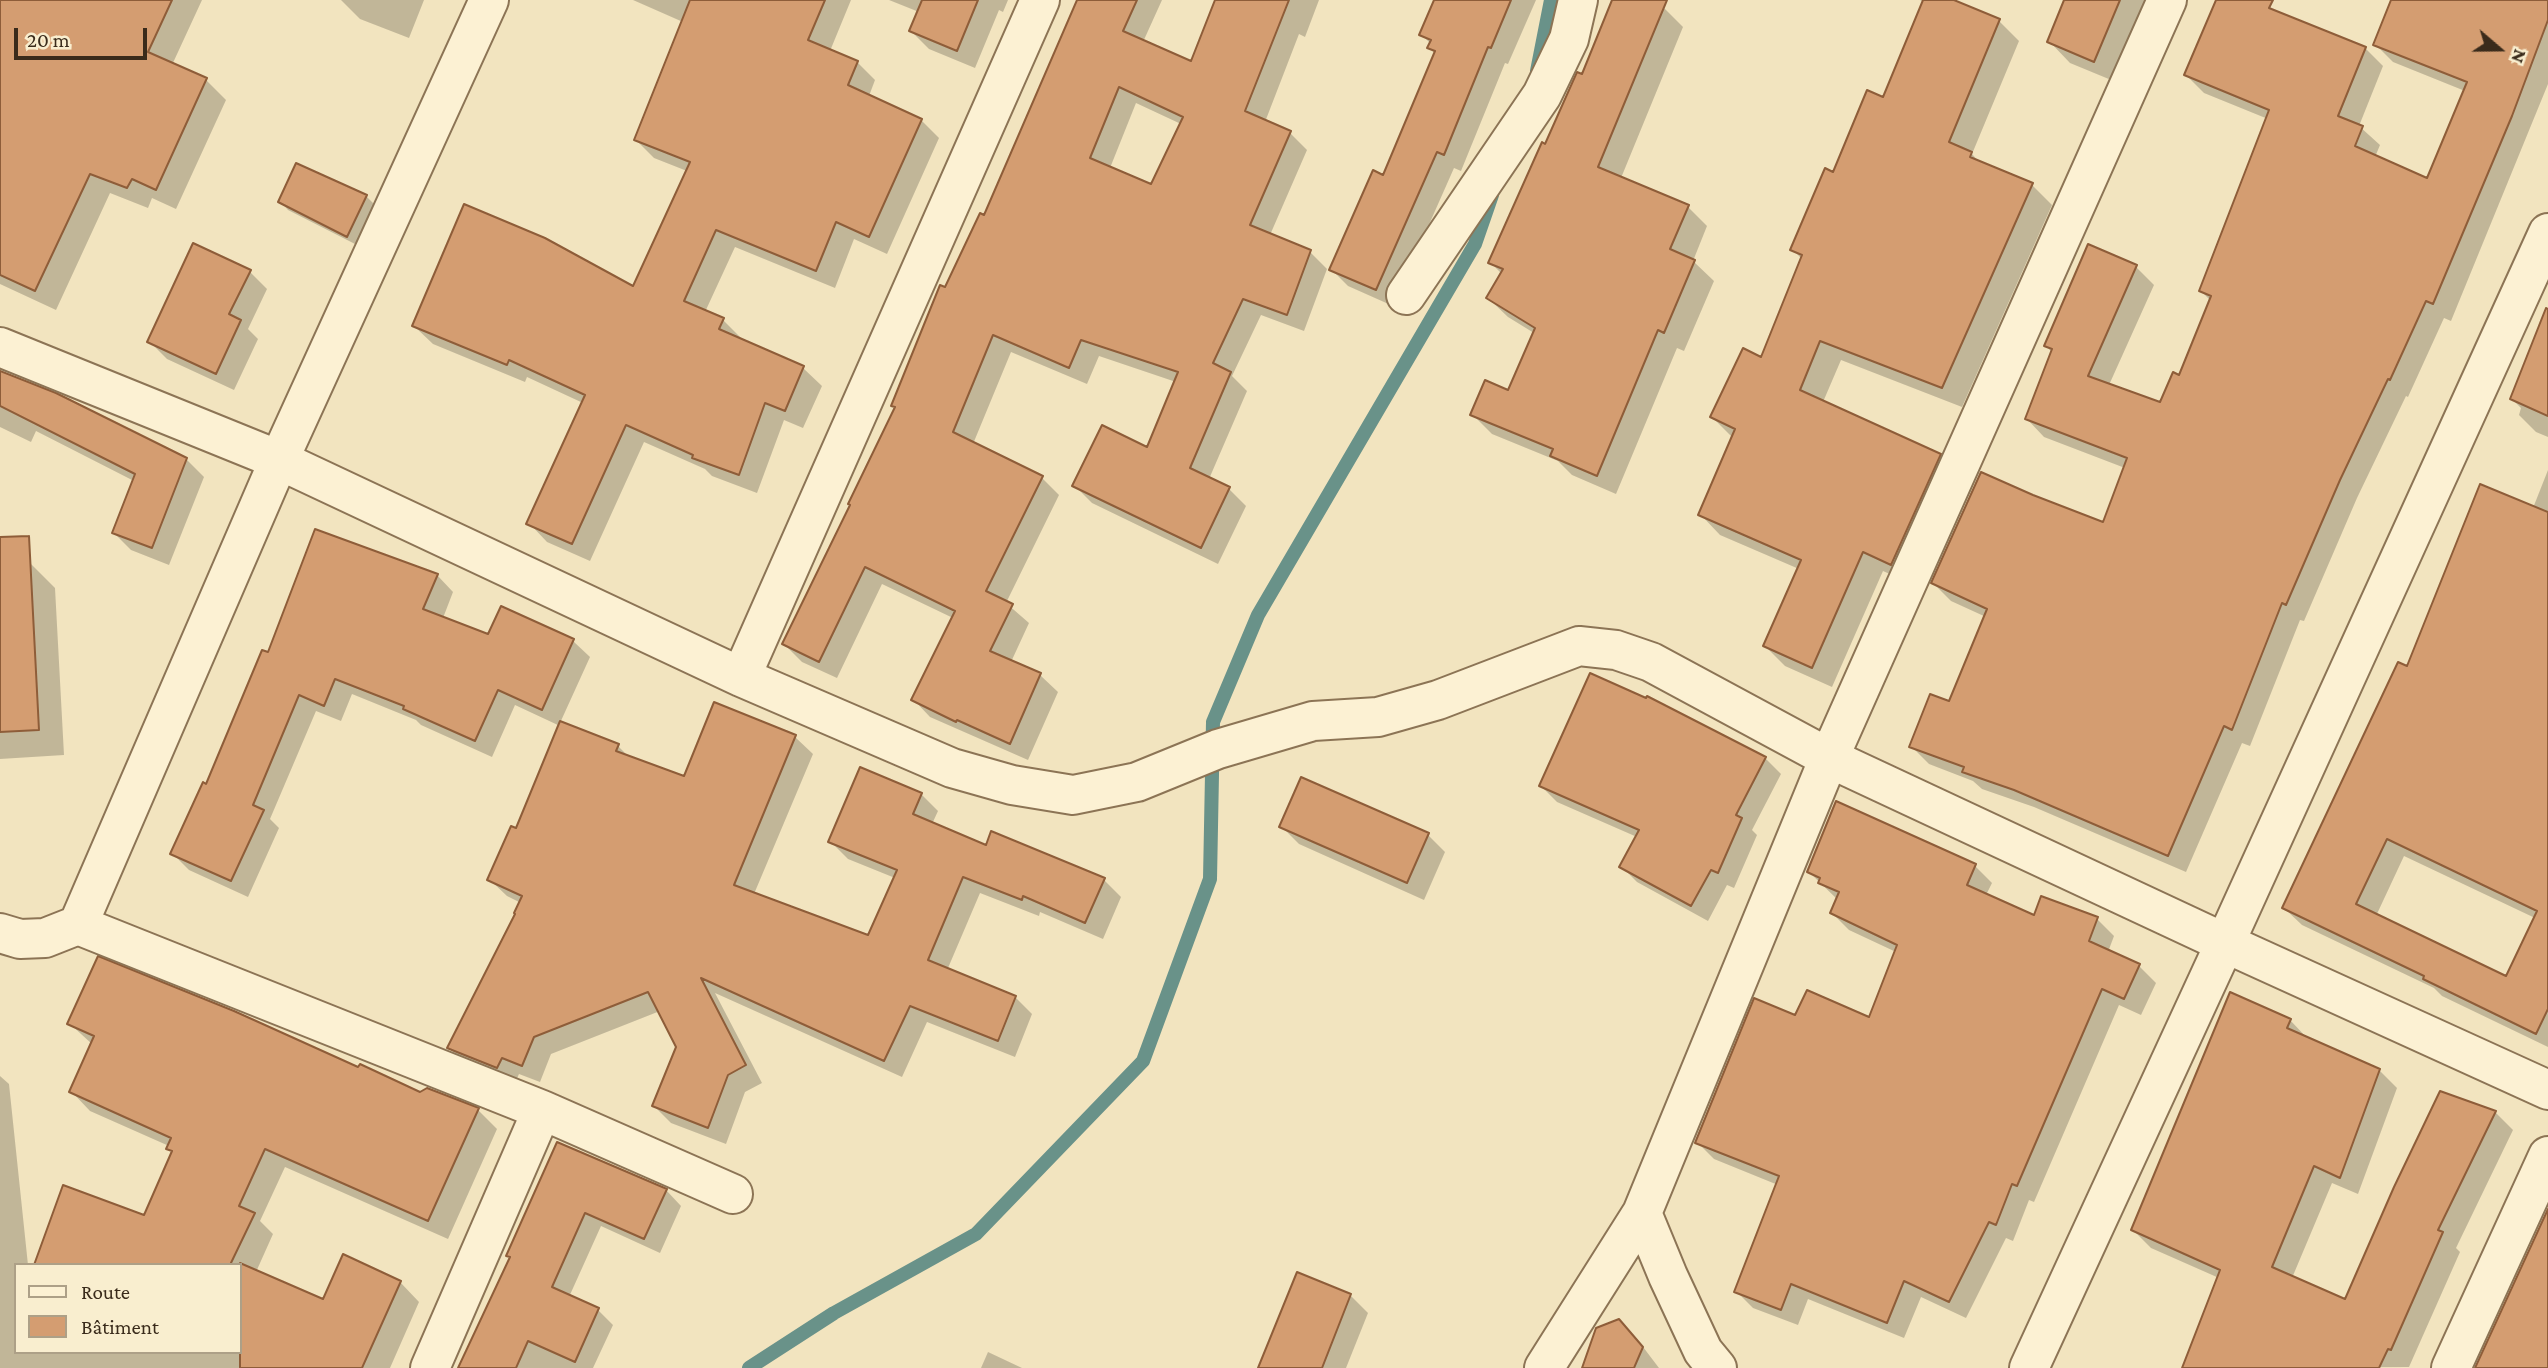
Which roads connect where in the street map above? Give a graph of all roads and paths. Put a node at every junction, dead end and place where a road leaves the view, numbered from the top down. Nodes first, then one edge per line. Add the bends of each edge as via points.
1 (489, 0) edge
2 (1040, 0) edge
3 (1578, 0) edge
4 (2167, 0) edge
5 (2548, 233) edge
6 (1406, 295) dead end
7 (0, 347) edge
8 (279, 460) junction
9 (741, 677) junction
10 (1829, 758) junction
11 (78, 925) junction
12 (0, 933) edge
13 (2225, 943) junction
14 (2548, 1090) edge
15 (541, 1110) junction
16 (2548, 1156) edge
17 (733, 1194) dead end
18 (1642, 1213) junction
19 (430, 1368) edge
20 (1544, 1368) edge
21 (1717, 1368) edge
22 (2029, 1368) edge
23 (2451, 1368) edge

1 - 8 street
2 - 9 street
3 - 6 street via 1569,39 1542,95
4 - 10 street
5 - 13 street
7 - 8 street
8 - 9 street
8 - 11 street
9 - 10 street via 952,768 1012,785 1073,795 1137,782 1218,749 1313,721 1378,717 1438,700 1579,646 1616,650 1650,662
10 - 13 street
10 - 18 street
11 - 12 street via 45,938 20,939
11 - 15 street
13 - 14 street
13 - 22 street
15 - 17 street
15 - 19 street
16 - 23 street
18 - 20 street
18 - 21 street via 1703,1351

